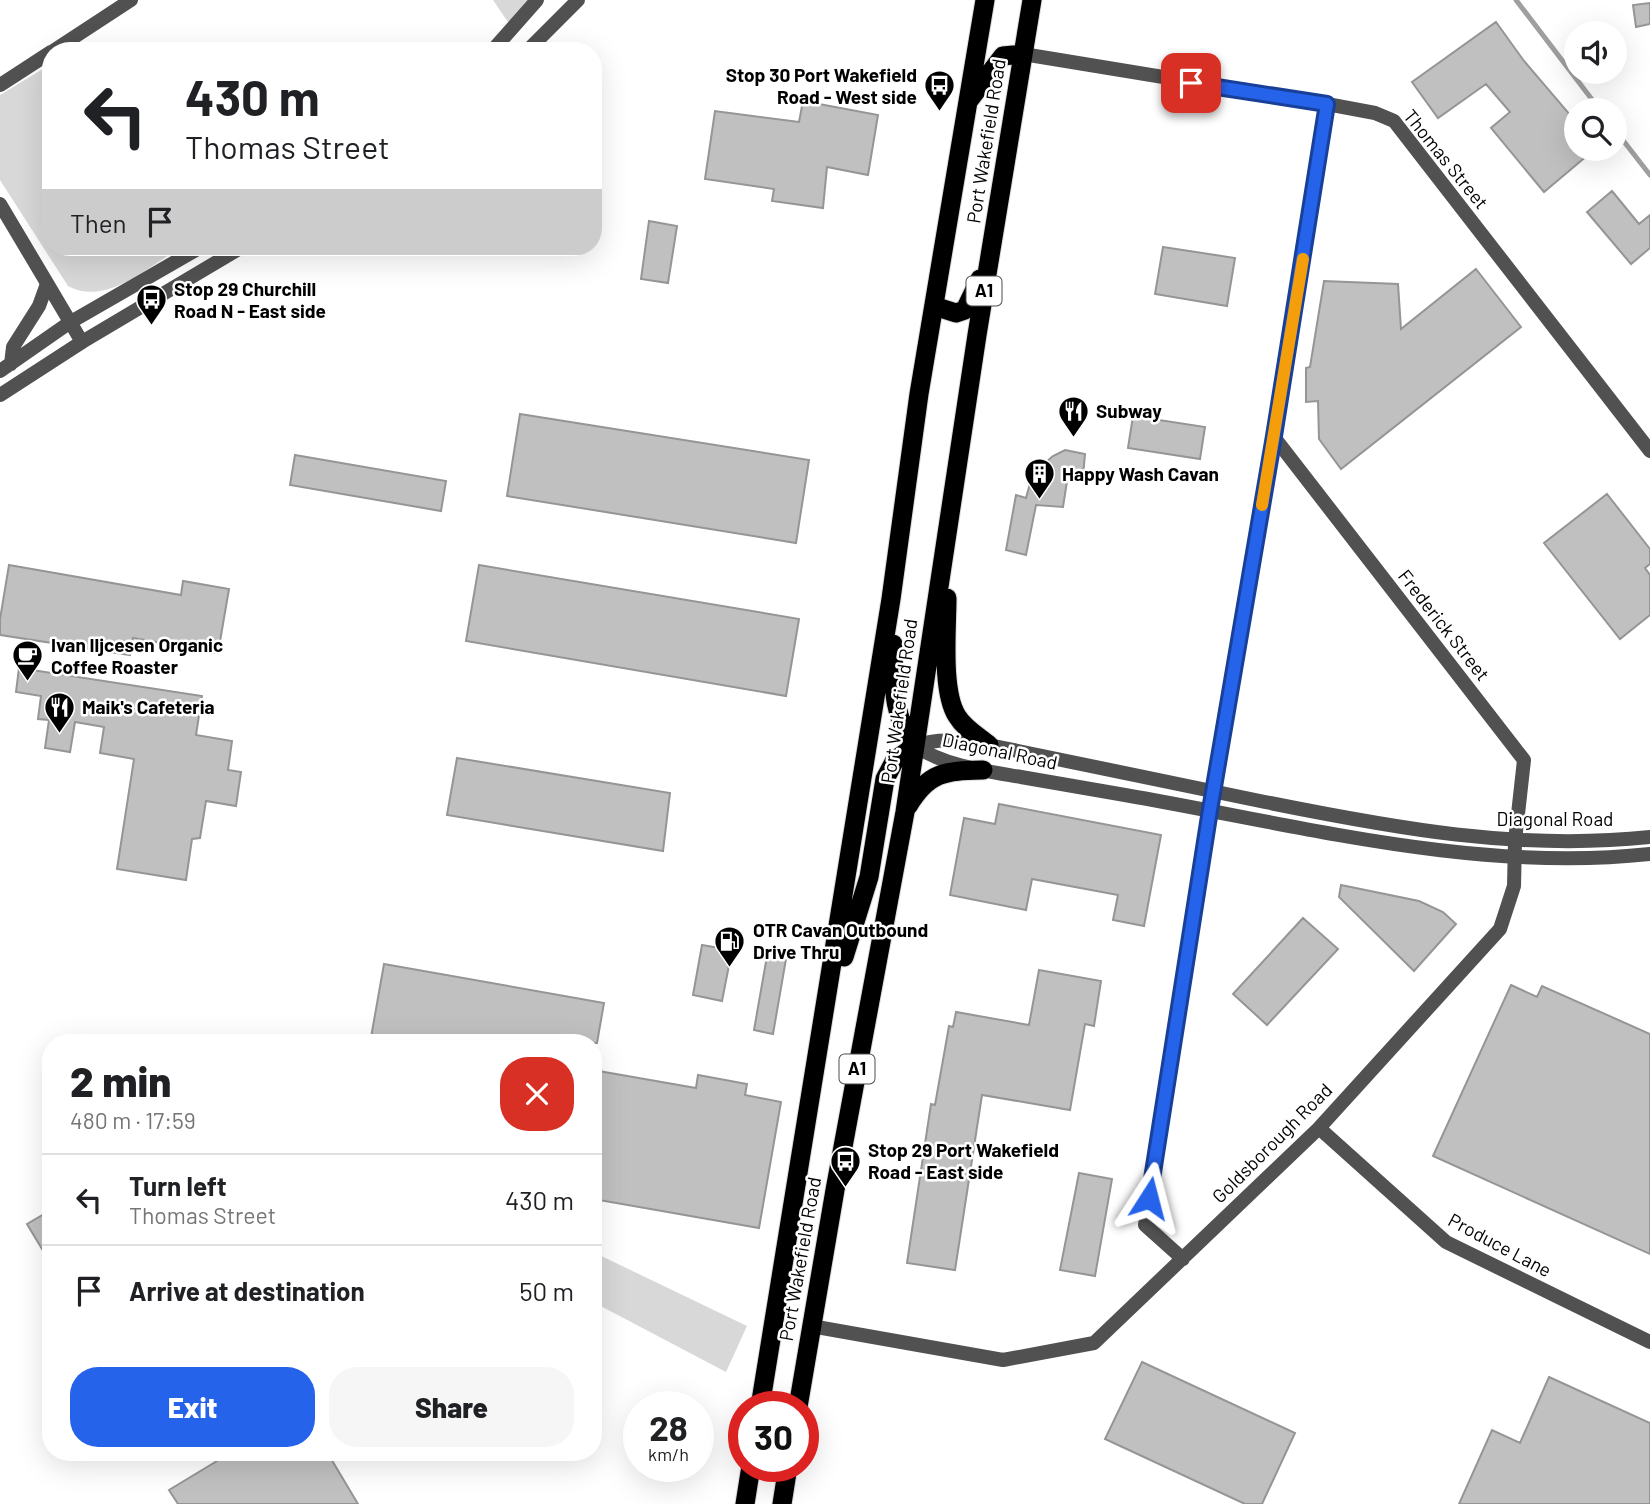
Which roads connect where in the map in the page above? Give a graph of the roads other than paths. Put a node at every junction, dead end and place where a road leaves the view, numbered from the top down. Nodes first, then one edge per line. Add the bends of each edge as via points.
1 (131, 0) edge
2 (537, 0) edge
3 (578, 0) edge
4 (985, 0) edge
5 (1032, 0) edge
6 (66, 42) edge
7 (500, 42) edge
8 (536, 42) edge
9 (1023, 54) junction
10 (42, 58) edge
11 (0, 85) edge
12 (967, 103) junction
13 (1327, 104) junction
14 (0, 204) edge
15 (185, 256) edge
16 (227, 256) edge
17 (989, 259) junction
18 (47, 284) junction
19 (934, 306) junction
20 (69, 323) junction
21 (82, 342) junction
22 (5, 368) edge
23 (0, 395) edge
24 (1274, 436) junction
25 (1650, 451) edge
26 (947, 527) junction
27 (891, 599) junction
28 (989, 745) junction
29 (915, 746) junction
30 (984, 770) junction
31 (1213, 792) junction
32 (1210, 810) junction
33 (905, 811) junction
34 (1650, 837) edge
35 (1515, 841) junction
36 (1650, 854) edge
37 (1515, 857) junction
38 (824, 1025) junction
39 (1318, 1128) junction
40 (1183, 1259) junction
41 (811, 1326) junction
42 (1650, 1342) edge
43 (763, 1391) edge
44 (801, 1391) edge
45 (748, 1482) edge
46 (785, 1482) edge
47 (745, 1504) edge
48 (782, 1504) edge

1 - 6 street
2 - 7 street
3 - 8 street
4 - 12 highway, Port Wakefield Road / A1
5 - 9 highway, Port Wakefield Road / A1
9 - 12 highway via 1003,57
9 - 13 street, Thomas Street
9 - 17 highway, Port Wakefield Road / A1
10 - 11 street
12 - 19 highway, Port Wakefield Road / A1
13 - 24 street
13 - 25 street, Thomas Street via 1394,121
14 - 18 street
15 - 20 street
16 - 21 street
17 - 19 highway via 965,310 956,313
17 - 26 highway, Port Wakefield Road / A1
18 - 20 street
18 - 22 street via 40,306
19 - 27 highway, Port Wakefield Road / A1
20 - 21 street
20 - 22 street
21 - 23 street
24 - 31 street
24 - 35 street, Frederick Street via 1524,760
26 - 28 highway via 949,689 958,719
26 - 29 highway, Port Wakefield Road / A1
27 - 29 highway via 900,722
27 - 38 highway, Port Wakefield Road / A1
28 - 29 street, Diagonal Road via 930,741
28 - 31 street, Diagonal Road
29 - 30 street, Diagonal Road via 929,755
29 - 33 highway, Port Wakefield Road / A1
29 - 38 highway via 895,761 885,779 869,877
30 - 32 street, Diagonal Road
30 - 33 highway via 941,773 918,789
31 - 32 street
31 - 35 street, Diagonal Road via 1399,826
32 - 37 street, Diagonal Road via 1450,851
32 - 40 street via 1145,1224
33 - 41 highway, Port Wakefield Road / A1
34 - 35 street, Diagonal Road
35 - 37 street, Frederick Street
36 - 37 street, Diagonal Road via 1573,860
37 - 39 street, Goldsborough Road via 1514,886 1500,929
38 - 43 highway, Port Wakefield Road / A1
39 - 40 street, Goldsborough Road
39 - 42 street, Produce Lane via 1446,1242
40 - 41 street, Goldsborough Road via 1094,1343 1003,1360
41 - 44 highway, Port Wakefield Road / A1
45 - 47 highway
46 - 48 highway

